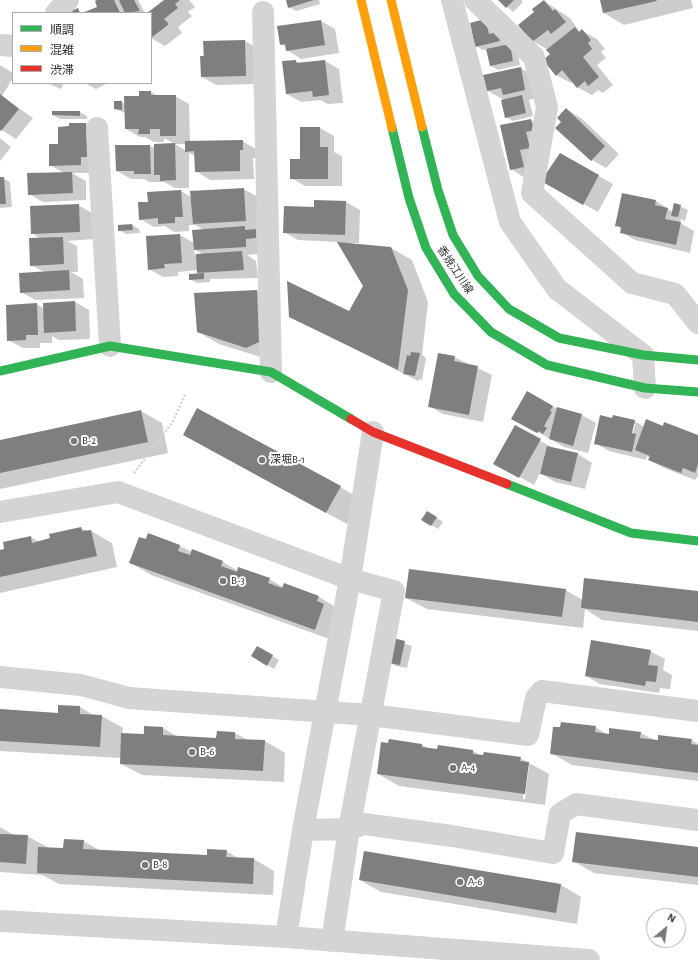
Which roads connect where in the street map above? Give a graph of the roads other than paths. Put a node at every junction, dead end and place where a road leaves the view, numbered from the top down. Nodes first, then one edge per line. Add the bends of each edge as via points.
1 (68, 0) edge
2 (361, 0) edge
3 (391, 0) edge
4 (452, 0) edge
5 (475, 0) edge
6 (57, 12) edge
7 (263, 12) dead end
8 (0, 45) edge
9 (12, 46) edge
10 (97, 128) dead end
11 (698, 323) edge
12 (110, 346) junction
13 (643, 355) junction
14 (698, 360) edge
15 (0, 371) edge
16 (271, 372) junction
17 (645, 388) junction
18 (698, 392) edge
19 (373, 432) junction
20 (0, 512) edge
21 (698, 541) edge
22 (350, 579) junction
23 (0, 677) edge
24 (326, 711) junction
25 (698, 711) edge
26 (371, 715) junction
27 (698, 820) edge
28 (349, 829) junction
29 (303, 830) junction
30 (0, 921) edge
31 (286, 937) junction
32 (332, 941) junction
33 (589, 960) edge

1 - 6 street
2 - 17 main road, 香焼江川線 via 409,198 426,248 454,294 491,332 547,365
3 - 13 main road, 香焼江川線 via 438,190 453,236 478,276 509,309 558,338
4 - 13 street via 510,222 557,290
5 - 11 street via 534,57 547,107 532,193 632,283 675,294
7 - 16 street
8 - 9 street
10 - 12 street
12 - 15 main road
12 - 16 main road
13 - 14 main road, 香焼江川線
13 - 17 street
16 - 19 main road
17 - 18 main road, 香焼江川線
19 - 21 main road via 631,533
19 - 22 street
20 - 22 street via 118,492
22 - 24 street
22 - 26 street via 394,591
23 - 24 street via 81,685 129,698
24 - 26 street
24 - 29 street
25 - 26 street via 542,691 536,698 528,735
26 - 28 street
27 - 28 street via 576,804 560,814 553,853 364,824
28 - 29 street
28 - 32 street
29 - 31 street
30 - 31 street
31 - 32 street
32 - 33 street

